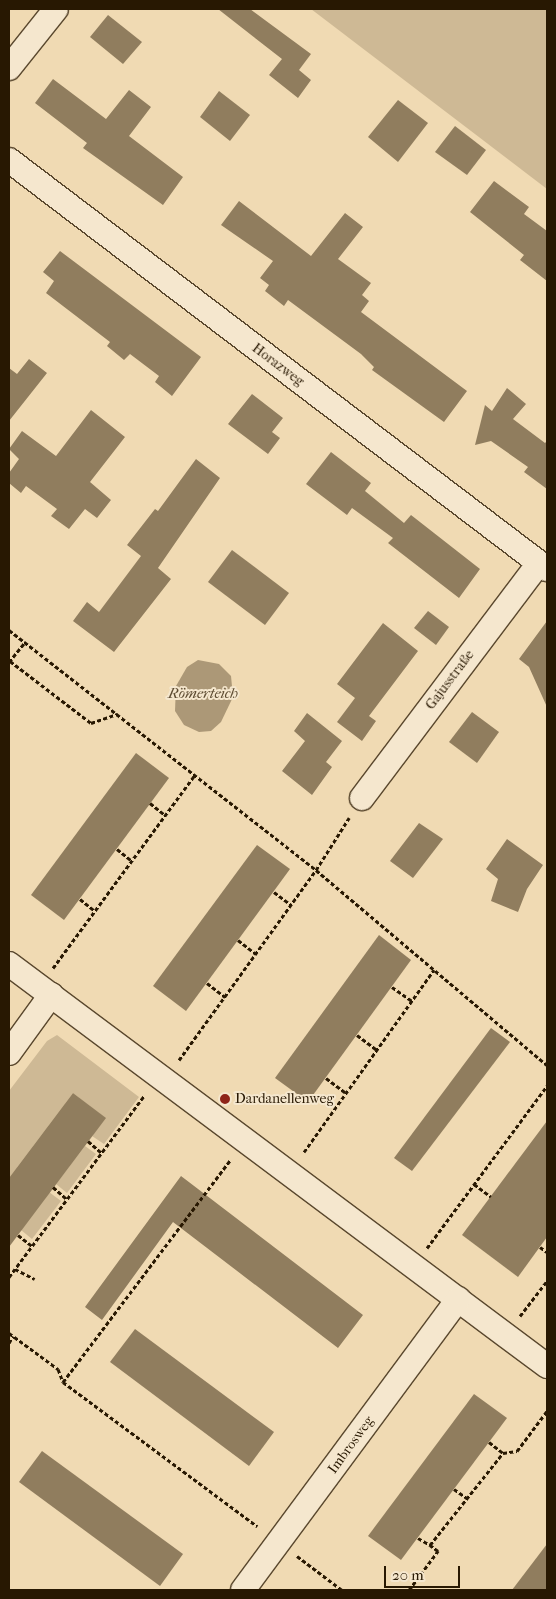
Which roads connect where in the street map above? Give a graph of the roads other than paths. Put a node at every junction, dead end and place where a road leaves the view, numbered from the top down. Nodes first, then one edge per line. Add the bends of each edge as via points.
1 (56, 9) edge
2 (9, 68) edge
3 (9, 160) edge
4 (543, 566) edge
5 (362, 798) road end
6 (9, 964) edge
7 (46, 991) junction
8 (9, 1053) edge
9 (458, 1299) junction
10 (547, 1366) edge
11 (244, 1590) edge

1 - 2 street
3 - 4 street, Horazweg
4 - 5 street, Gajusstraße
6 - 7 street
7 - 8 street
7 - 9 street via 156,1086
9 - 10 street
9 - 11 street, Imbrosweg

